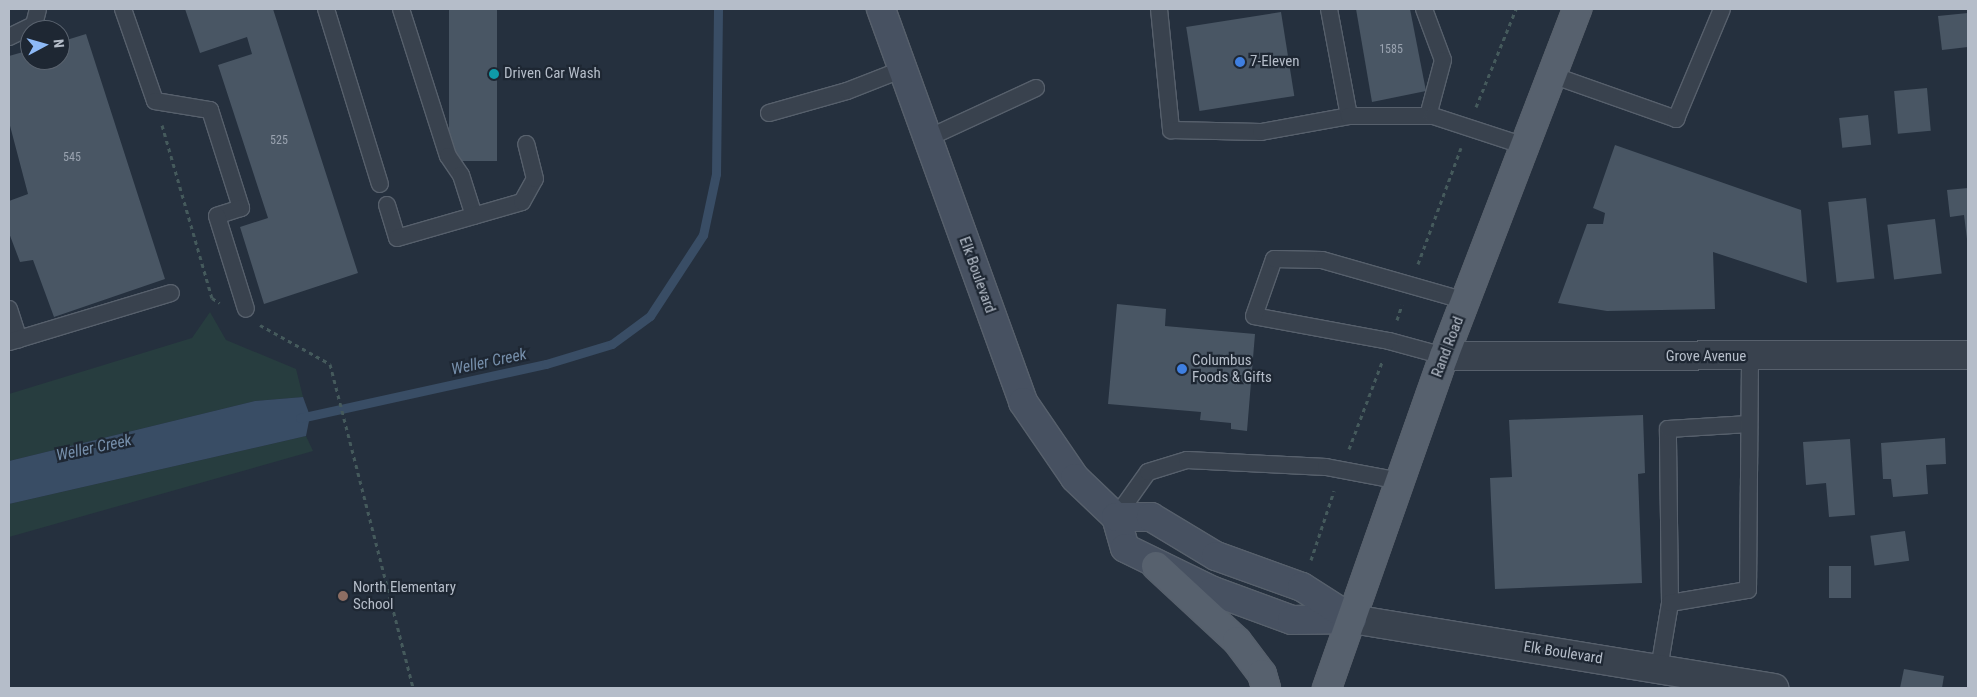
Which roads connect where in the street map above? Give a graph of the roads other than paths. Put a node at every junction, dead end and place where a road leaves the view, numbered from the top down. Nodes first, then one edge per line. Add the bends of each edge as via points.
1 (38, 9) edge
2 (123, 9) edge
3 (326, 9) edge
4 (401, 9) edge
5 (881, 9) edge
6 (1159, 9) edge
7 (1329, 9) edge
8 (1424, 9) edge
9 (1577, 9) edge
10 (1722, 9) edge
11 (9, 37) edge
12 (903, 69) junction
13 (1552, 75) junction
14 (1036, 88) dead end
15 (769, 113) dead end
16 (1349, 116) junction
17 (1428, 116) junction
18 (928, 138) junction
19 (526, 144) dead end
20 (1525, 146) junction
21 (380, 184) dead end
22 (387, 205) dead end
23 (474, 216) junction
24 (171, 294) dead end
25 (1466, 301) junction
26 (9, 309) edge
27 (246, 309) dead end
28 (14, 341) edge
29 (1968, 355) edge
30 (1444, 356) junction
31 (1750, 358) junction
32 (1749, 424) junction
33 (1400, 481) junction
34 (1116, 517) junction
35 (1156, 566) junction
36 (1670, 603) junction
37 (1352, 619) junction
38 (1659, 669) junction
39 (1266, 688) edge
40 (1327, 688) edge
41 (1774, 688) edge

1 - 11 lane via 34,25
2 - 27 lane via 156,101 210,110 240,208 217,216
3 - 21 lane
4 - 23 lane via 448,156 461,175
5 - 12 main road, Elk Boulevard
6 - 16 lane via 1171,130 1261,132
7 - 16 lane
8 - 17 lane via 1443,60
9 - 13 main road, Rand Road
10 - 13 lane via 1676,120
12 - 15 lane via 847,91
12 - 18 main road, Elk Boulevard
13 - 20 main road, Rand Road
14 - 18 lane
16 - 17 lane
17 - 20 lane
18 - 34 main road, Elk Boulevard via 1023,402 1075,478
19 - 23 lane via 535,179 522,202
20 - 25 main road, Rand Road
22 - 23 lane via 397,238
24 - 28 lane
25 - 30 main road, Rand Road
25 - 30 lane via 1322,260 1274,259 1254,316 1390,341
26 - 28 lane
29 - 31 street, Grove Avenue
30 - 31 street, Grove Avenue
30 - 33 main road, Rand Road
31 - 32 lane
32 - 36 lane via 1748,590
32 - 36 lane via 1668,429
33 - 34 lane via 1326,467 1187,460 1148,472
33 - 37 main road, Rand Road
34 - 35 main road, Elk Boulevard via 1125,548
34 - 37 main road, Elk Boulevard via 1151,517 1216,556 1302,587
35 - 37 main road, Elk Boulevard via 1292,620
35 - 39 main road via 1237,641 1262,674
36 - 38 lane
37 - 38 street, Elk Boulevard
37 - 40 main road, Rand Road
38 - 41 street, Elk Boulevard

